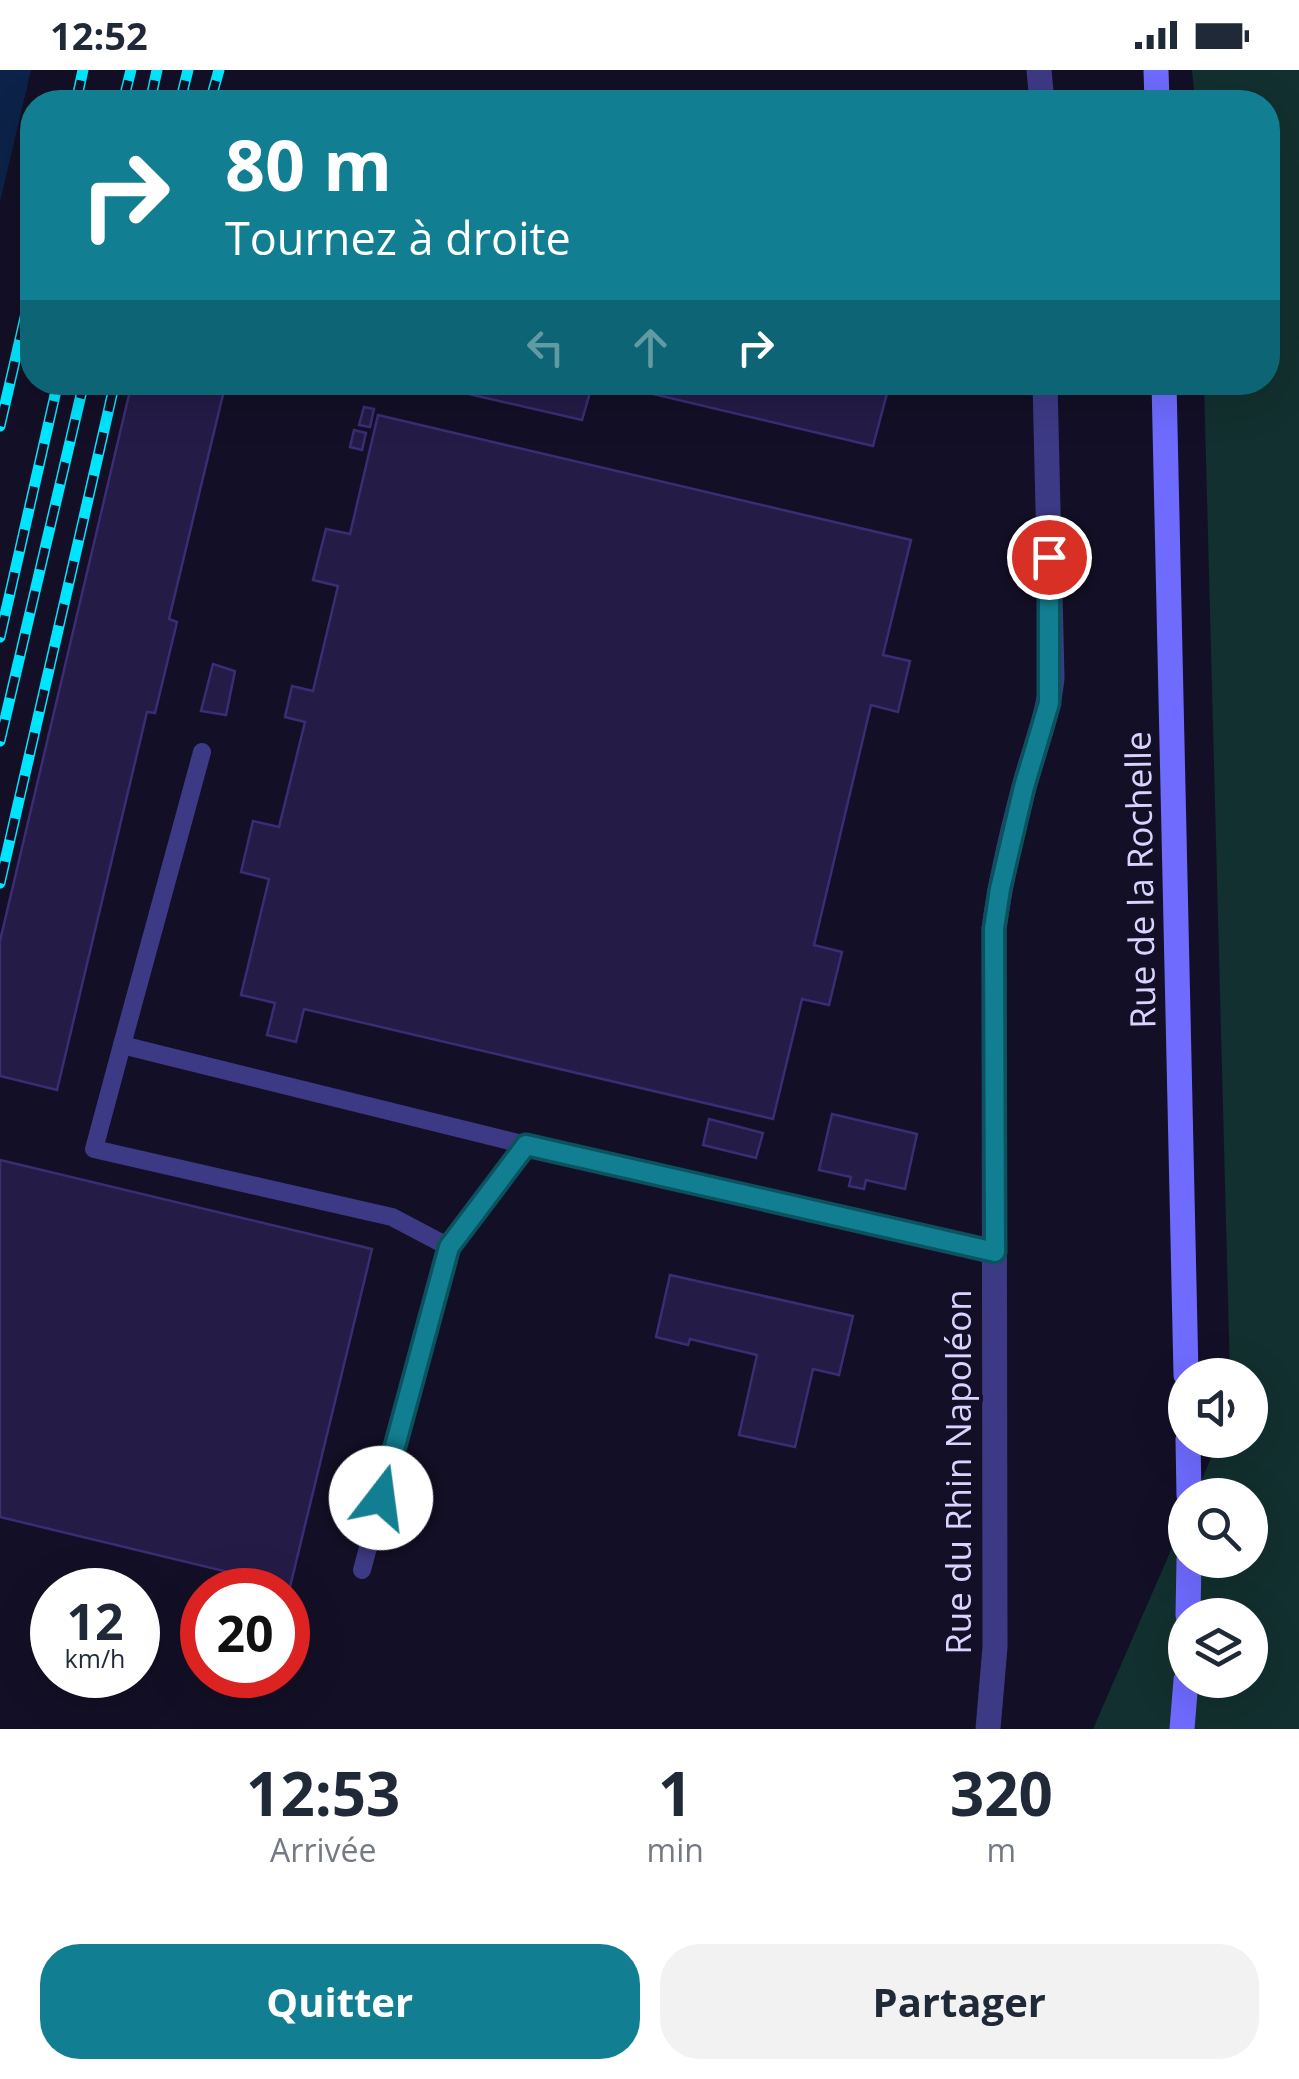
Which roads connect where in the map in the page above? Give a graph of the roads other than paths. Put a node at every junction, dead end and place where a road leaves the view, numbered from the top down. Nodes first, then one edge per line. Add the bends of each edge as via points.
1 (1045, 395) edge
2 (1164, 395) edge
3 (202, 752) dead end
4 (122, 1045) junction
5 (526, 1145) junction
6 (449, 1247) junction
7 (995, 1252) junction
8 (1186, 1358) edge
9 (362, 1570) dead end
10 (1185, 1698) edge
11 (988, 1729) edge
12 (1182, 1729) edge

1 - 7 street, Rue du Rhin Napoléon via 1052,678 994,929
2 - 8 main road, Rue de la Rochelle
3 - 4 lane
4 - 5 lane
4 - 6 lane via 94,1149 392,1218
5 - 6 lane
5 - 7 lane
6 - 9 lane
7 - 11 street, Rue du Rhin Napoléon via 995,1647
10 - 12 main road

